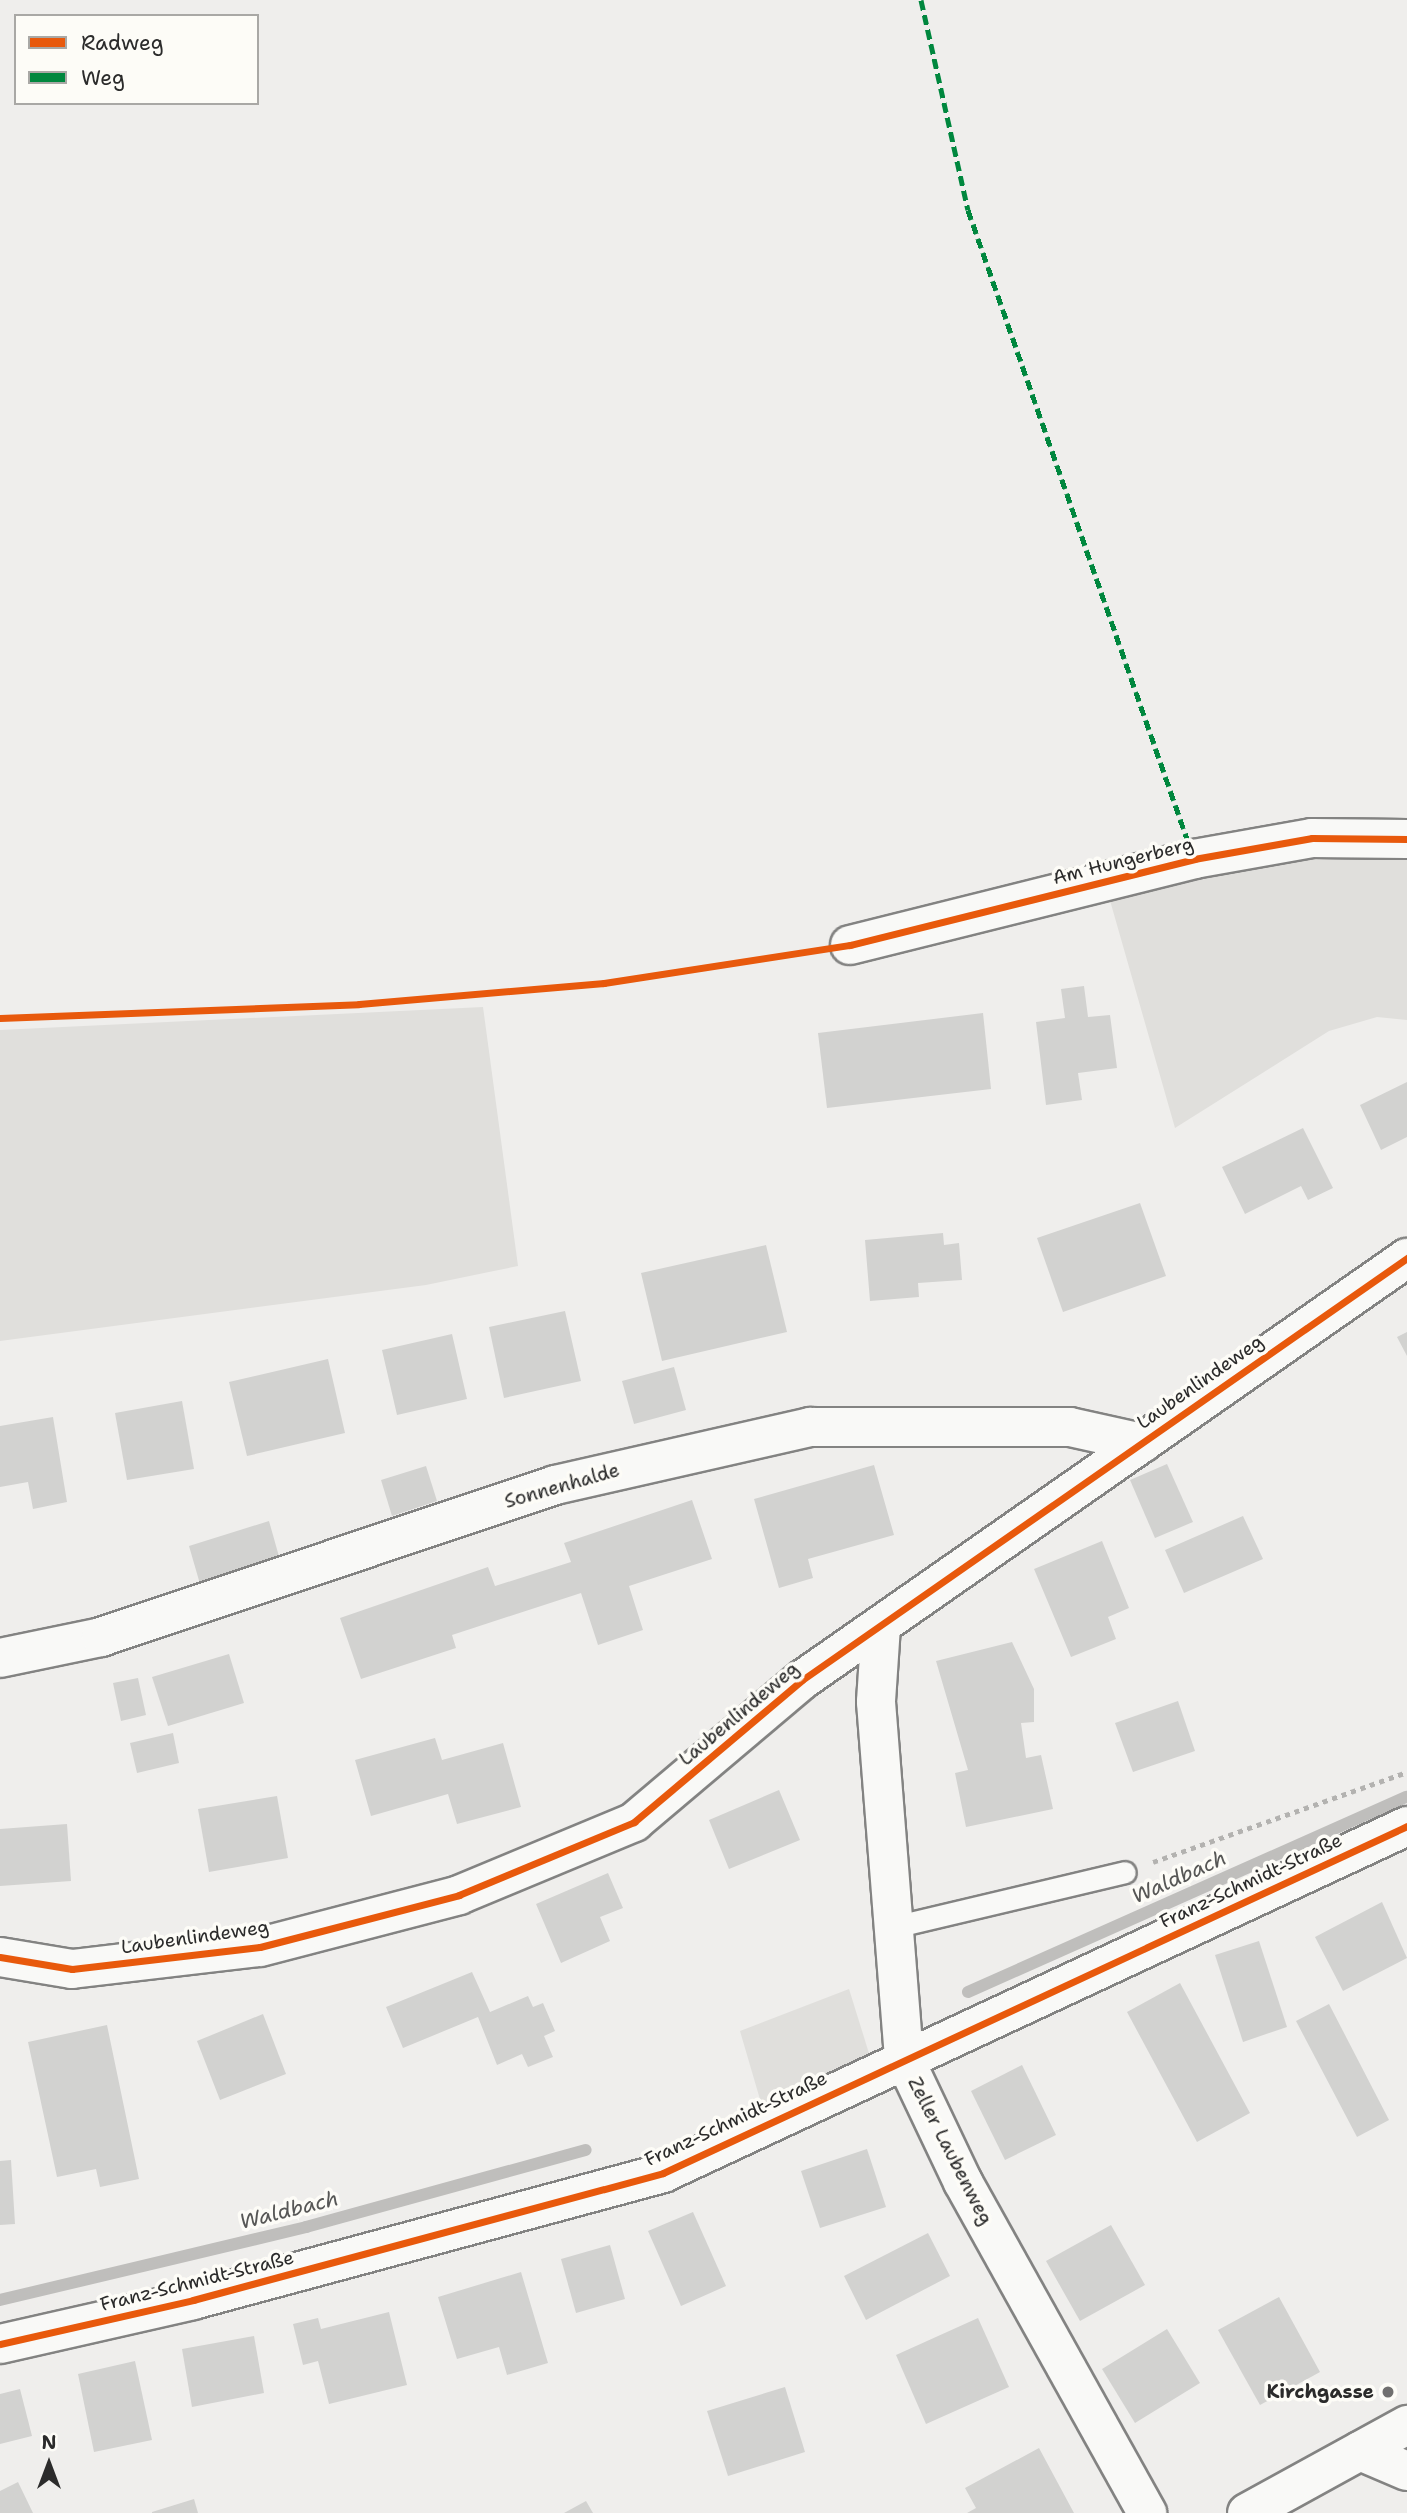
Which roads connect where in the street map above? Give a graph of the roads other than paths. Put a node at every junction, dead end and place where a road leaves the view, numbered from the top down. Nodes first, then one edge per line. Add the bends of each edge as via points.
1 (1407, 839) edge
2 (850, 944) dead end
3 (1407, 1258) edge
4 (1142, 1443) junction
5 (881, 1626) junction
6 (0, 1658) edge
7 (1407, 1826) edge
8 (1125, 1872) road end
9 (894, 1927) junction
10 (0, 1957) edge
11 (904, 2058) junction
12 (0, 2344) edge
13 (1407, 2425) edge
14 (1360, 2451) junction
15 (1407, 2471) edge
16 (1147, 2513) edge
17 (1247, 2513) edge

1 - 2 street, Am Hungerberg via 1312,838 1195,859
3 - 4 street, Laubenlindeweg
4 - 5 street, Laubenlindeweg
4 - 6 street, Sonnenhalde via 1070,1427 810,1427 555,1485 101,1637
5 - 9 street, Zeller Laubenweg via 876,1702
5 - 10 street, Laubenlindeweg via 802,1680 634,1822 459,1895 260,1947 72,1969
7 - 11 street, Franz-Schmidt-Straße
8 - 9 lane
9 - 11 street, Zeller Laubenweg
11 - 12 street, Franz-Schmidt-Straße via 663,2173 193,2300
11 - 16 street, Zeller Laubenweg via 963,2182
13 - 14 street
14 - 15 street
14 - 17 street

